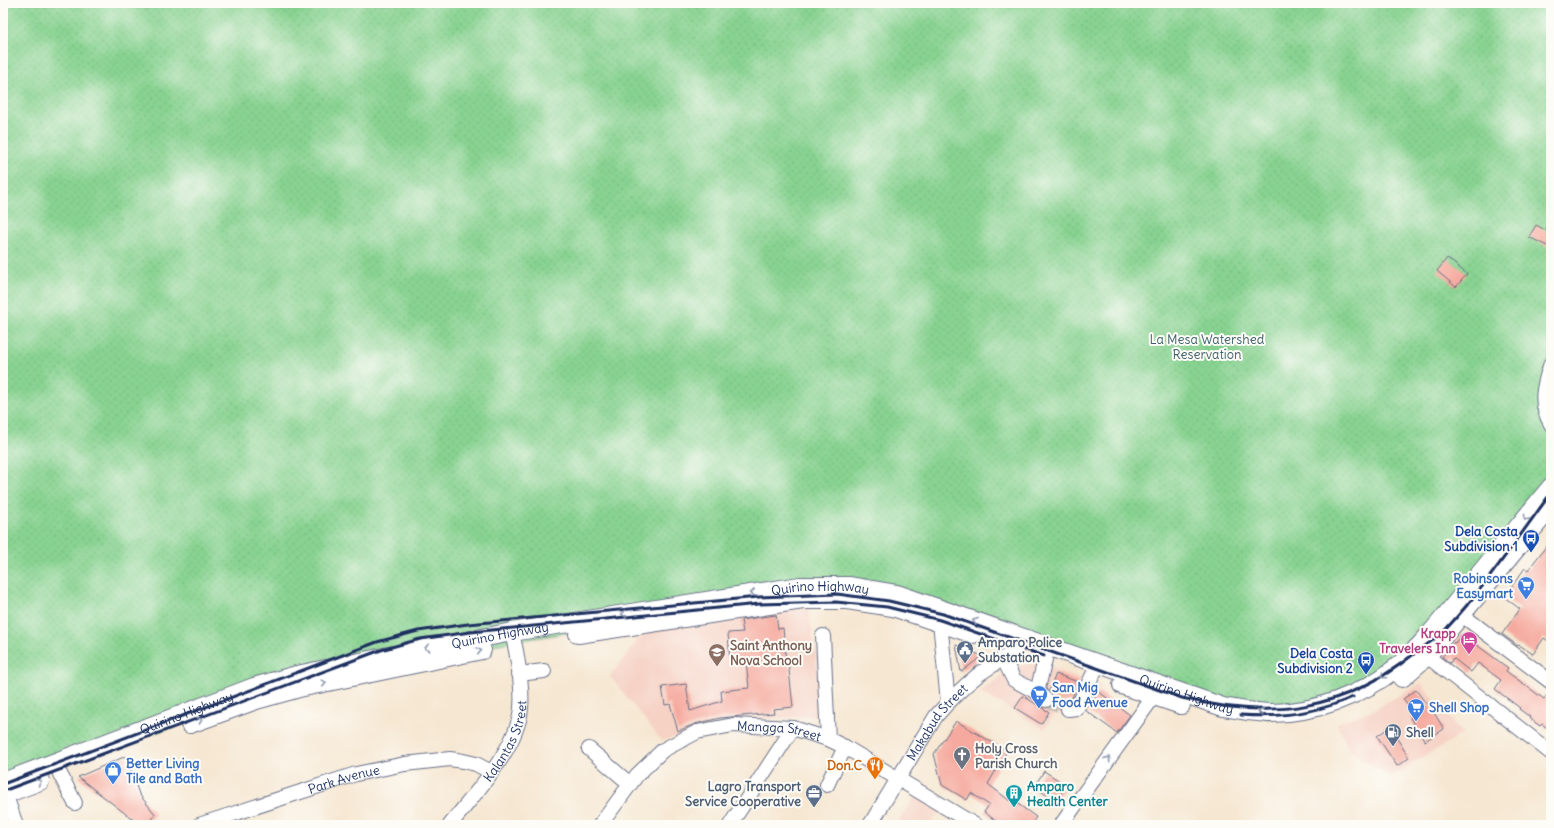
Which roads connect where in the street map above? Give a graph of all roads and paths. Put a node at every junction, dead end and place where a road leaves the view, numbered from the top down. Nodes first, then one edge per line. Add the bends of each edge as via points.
1 (1551, 363) edge
2 (1551, 424) edge
3 (1551, 488) edge
4 (1551, 507) edge
5 (1457, 611) junction
6 (940, 622) junction
7 (822, 636) dead end
8 (513, 638) junction
9 (1015, 648) junction
10 (1422, 651) junction
11 (1046, 652) junction
12 (1096, 669) junction
13 (544, 671) dead end
14 (519, 674) junction
15 (1551, 682) edge
16 (1156, 690) junction
17 (948, 702) junction
18 (1068, 709) dead end
19 (793, 728) junction
20 (828, 739) junction
21 (121, 744) junction
22 (845, 747) junction
23 (589, 749) dead end
24 (1551, 752) edge
25 (491, 772) junction
26 (60, 774) junction
27 (898, 779) junction
28 (630, 784) junction
29 (827, 785) dead end
30 (4, 790) edge
31 (75, 803) dead end
32 (16, 825) edge
33 (201, 825) edge
34 (450, 825) edge
35 (600, 825) edge
36 (730, 825) edge
37 (870, 825) edge
38 (975, 825) edge
39 (1061, 825) edge

1 - 2 street via 1546,377 1543,401 1544,412
3 -> 5 main road, Quirino Highway
4 - 5 main road, Quirino Highway
5 - 10 main road, Quirino Highway
5 - 15 street
6 - 8 main road, Quirino Highway via 893,607 847,600 803,600
6 - 9 main road, Quirino Highway
6 - 17 street
7 - 20 street
9 -> 8 main road, Quirino Highway via 897,594 850,586 800,586
8 - 14 street, Kalantas Street
8 - 21 main road, Quirino Highway via 299,688
9 - 11 main road, Quirino Highway
9 - 11 street via 1014,680 1043,697 1038,688
9 - 17 street, Makabud Street via 978,675
10 - 16 main road, Quirino Highway via 1362,690 1329,703 1291,711 1244,711
10 - 24 street
11 - 12 main road, Quirino Highway
12 - 16 main road, Quirino Highway
12 - 18 street via 1078,708
13 - 14 street
14 - 25 street, Kalantas Street via 521,709 515,733 505,754
39 -> 16 street
17 - 27 street, Makabud Street via 932,722
19 - 20 street, Mangga Street
19 - 28 street, Mangga Street via 733,725 697,732 662,750
19 - 36 street
20 - 22 street, Mangga Street
21 - 26 main road, Quirino Highway
21 - 30 main road, Quirino Highway
22 - 27 street, Mangga Street
22 - 29 street
23 - 28 street
25 - 33 street, Park Avenue via 476,764 450,759 404,764 356,774
25 - 34 street, Kalantas Street
30 -> 26 main road, Quirino Highway
26 - 31 street
27 - 37 street, Makabud Street
27 - 38 street, Mangga Street
28 - 35 street, Mangga Street
30 - 32 street

